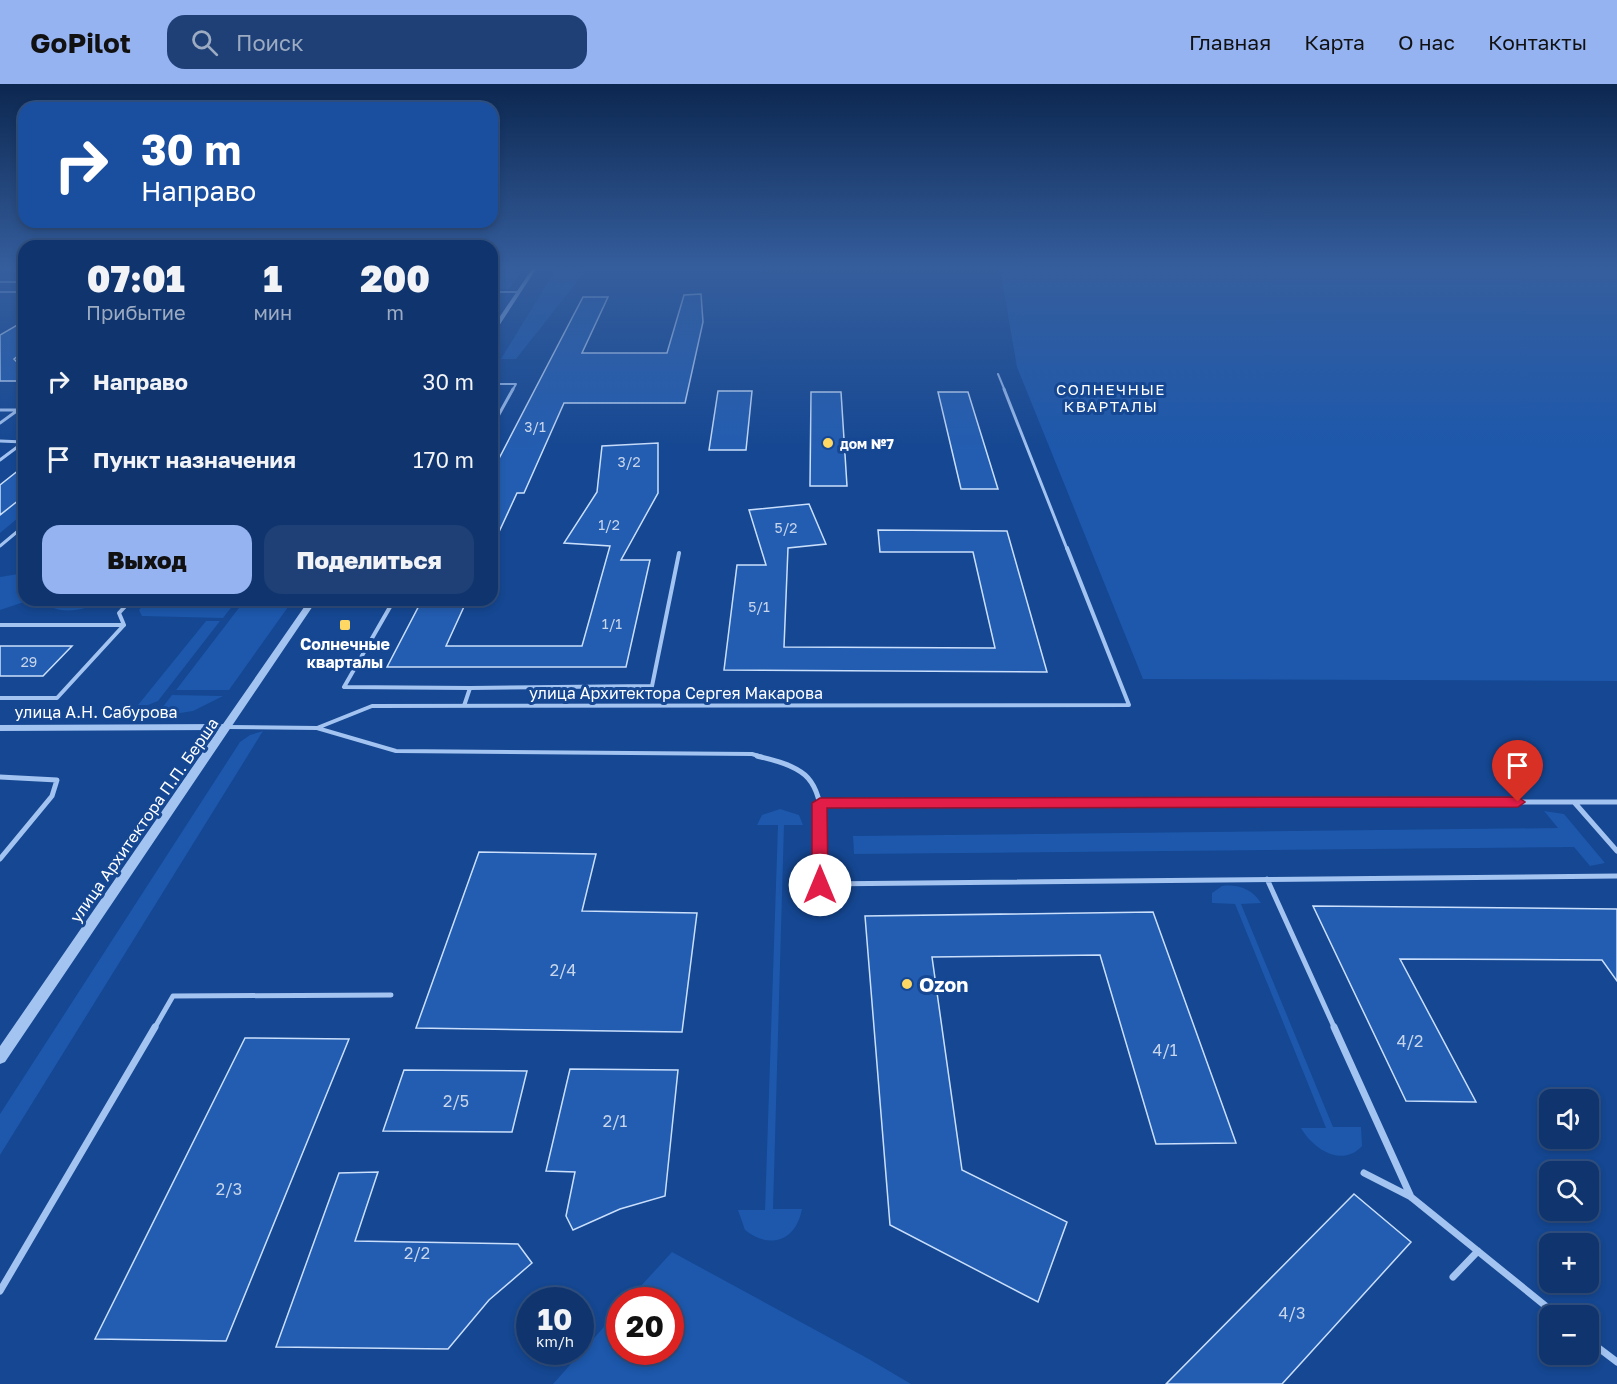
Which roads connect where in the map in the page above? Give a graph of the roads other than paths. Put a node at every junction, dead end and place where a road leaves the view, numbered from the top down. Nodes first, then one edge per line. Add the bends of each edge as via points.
1 (998, 374) dead end
2 (498, 384) edge
3 (0, 410) edge
4 (498, 416) edge
5 (0, 423) edge
6 (0, 441) edge
7 (18, 442) edge
8 (18, 446) edge
9 (0, 460) edge
10 (18, 531) edge
11 (0, 546) edge
12 (680, 553) dead end
13 (125, 606) edge
14 (309, 606) edge
15 (391, 606) edge
16 (0, 625) edge
17 (124, 626) junction
18 (470, 688) junction
19 (0, 698) edge
20 (464, 706) junction
21 (228, 727) junction
22 (0, 728) edge
23 (317, 728) junction
24 (0, 777) edge
25 (1574, 802) junction
26 (1617, 802) edge
27 (820, 803) junction
28 (1617, 851) edge
29 (0, 859) edge
30 (1617, 876) edge
31 (1267, 879) junction
32 (391, 995) dead end
33 (0, 1058) edge
34 (1364, 1173) dead end
35 (1411, 1197) junction
36 (1478, 1251) junction
37 (1453, 1277) dead end
38 (0, 1291) edge
39 (1544, 1305) edge
40 (1599, 1348) edge
41 (1617, 1362) edge

1 - 20 lane, улица Архитектора Сергея Макарова via 1129,705
2 - 4 lane via 516,384
3 - 5 lane via 18,410
6 - 7 lane
8 - 9 lane
10 - 11 lane
12 - 18 lane via 652,686
13 - 17 lane via 119,613
14 - 21 street, улица Архитектора П.П. Берша
15 - 18 lane via 344,687
16 - 17 lane
17 - 19 lane via 57,698
18 - 20 lane
20 - 23 lane, улица Архитектора Сергея Макарова via 372,706
21 - 22 street, улица А.Н. Сабурова
21 - 23 lane, улица Архитектора Сергея Макарова
21 - 33 street, улица Архитектора П.П. Берша
23 - 27 lane via 396,752 752,754 795,769 811,781
24 - 29 lane via 57,780 52,796
25 - 26 lane
25 - 27 lane
25 - 28 lane
27 - 31 lane via 820,885
30 - 31 lane
31 - 35 lane
32 - 38 lane via 173,996
34 - 35 lane
35 - 36 lane
36 - 37 lane
36 - 39 lane
40 - 41 lane

